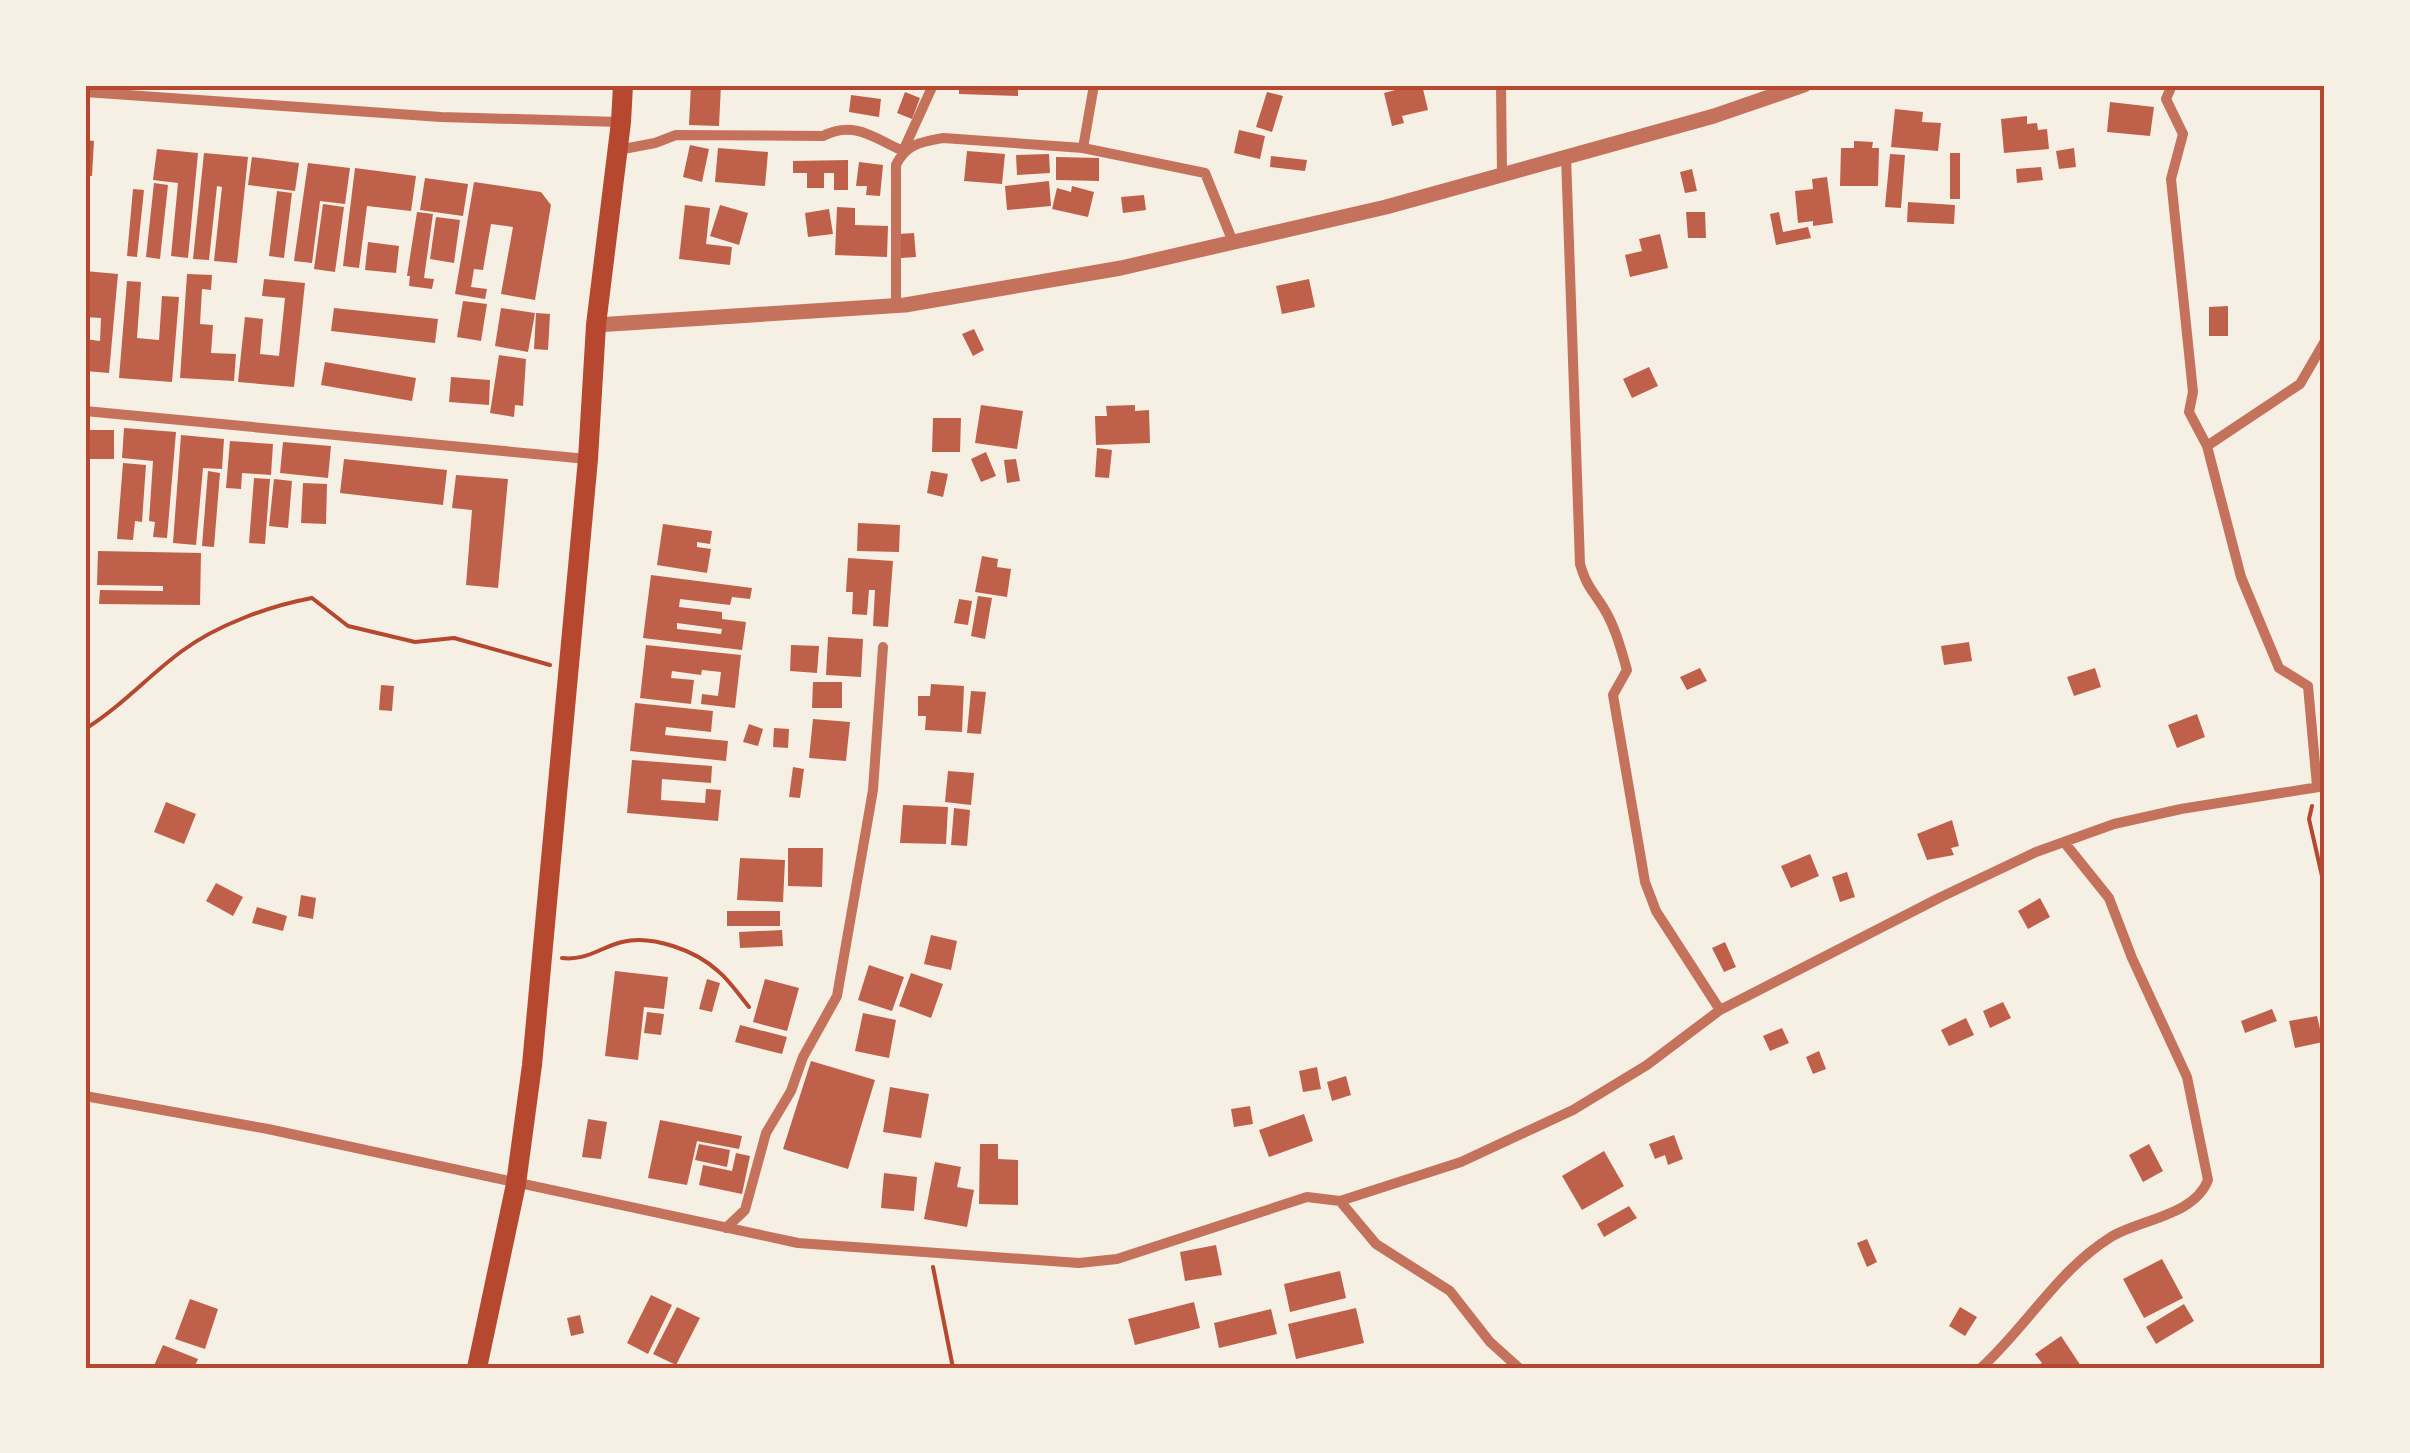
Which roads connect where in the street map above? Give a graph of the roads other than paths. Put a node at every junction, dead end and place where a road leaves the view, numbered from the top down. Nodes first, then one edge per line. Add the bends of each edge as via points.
1 (623, 85) edge
2 (933, 85) edge
3 (1094, 85) edge
4 (1501, 85) edge
5 (1804, 85) edge
6 (2172, 85) edge
7 (90, 90) edge
8 (621, 122) junction
9 (1083, 148) junction
10 (618, 150) junction
11 (903, 151) junction
12 (1566, 156) junction
13 (1502, 174) junction
14 (1234, 242) junction
15 (896, 306) junction
16 (596, 326) junction
17 (2325, 341) edge
18 (85, 411) edge
19 (2207, 446) junction
20 (588, 459) junction
21 (883, 647) dead end
22 (2321, 786) edge
23 (2064, 842) junction
24 (1720, 1010) junction
25 (85, 1096) edge
26 (516, 1184) junction
27 (1340, 1201) junction
28 (726, 1228) junction
29 (477, 1368) edge
30 (1519, 1368) edge
31 (1981, 1368) edge

1 - 8 highway
2 - 11 street
3 - 9 street
4 - 13 street
5 - 12 street
6 - 19 street via 2166,99 2183,134 2170,179 2193,392 2189,412
7 - 8 street via 441,117
8 - 10 highway
9 - 11 street via 943,138
9 - 14 street via 1205,173
10 - 11 street via 676,135 822,136 852,128
10 - 16 highway
11 - 15 street via 896,165
12 - 13 street
12 - 24 street via 1580,564 1626,670 1613,695 1646,882 1656,912
13 - 14 street
14 - 15 street
15 - 16 street
16 - 20 highway
17 - 19 street via 2300,384
18 - 20 street
19 - 22 street via 2241,577 2279,668 2308,686
20 - 26 highway
21 - 28 street via 872,790 836,996 766,1133 745,1210
22 - 23 street via 2164,812
23 - 24 street via 1941,896
23 - 31 street via 2109,898 2187,1077 2208,1180 2190,1203 2084,1256
24 - 27 street via 1573,1110 1460,1162
25 - 26 street
26 - 28 street
26 - 29 highway
27 - 28 street via 1307,1197 1116,1259 1078,1263 798,1243
27 - 30 street via 1376,1244 1450,1291

